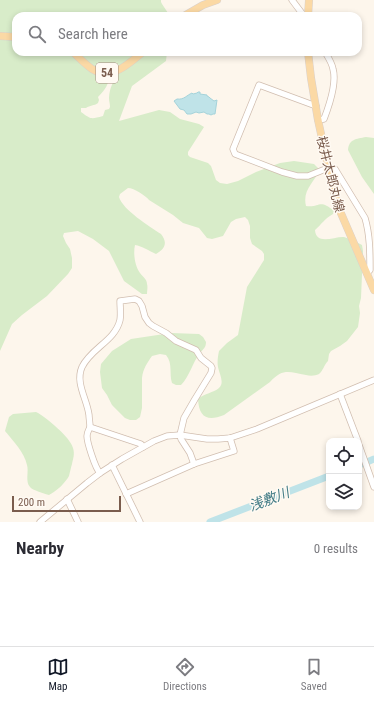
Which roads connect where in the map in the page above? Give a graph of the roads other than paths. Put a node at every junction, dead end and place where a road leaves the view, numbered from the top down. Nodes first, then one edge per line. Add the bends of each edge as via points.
1 (216, 0) edge
2 (292, 0) edge
3 (308, 0) edge
4 (191, 12) edge
5 (301, 12) edge
6 (308, 12) edge
7 (0, 36) edge
8 (12, 37) edge
9 (78, 56) edge
10 (138, 56) edge
11 (308, 56) edge
12 (327, 56) edge
13 (316, 106) junction
14 (318, 120) junction
15 (328, 168) junction
16 (367, 272) junction
17 (374, 290) edge
18 (374, 380) edge
19 (340, 394) junction
20 (90, 427) junction
21 (180, 435) junction
22 (230, 438) junction
23 (357, 438) edge
24 (143, 447) junction
25 (362, 453) edge
26 (194, 464) junction
27 (112, 465) junction
28 (100, 473) junction
29 (374, 487) edge
30 (126, 494) junction
31 (67, 499) junction
32 (40, 522) edge
33 (78, 522) edge
34 (140, 522) edge

1 - 4 main road
2 - 5 street
3 - 6 main road
7 - 8 main road
9 - 10 main road, 54 via 102,73 117,71
11 - 13 main road, 桜井太郎丸線
12 - 14 street via 334,78 328,109 324,119
13 - 14 main road, 桜井太郎丸線
13 - 15 street via 259,85 233,149 235,154 297,176 308,176
14 - 15 main road, 桜井太郎丸線
15 - 16 main road, 桜井太郎丸線 via 340,211
15 - 16 street via 335,169 366,218 370,259 370,270
16 - 17 main road, 桜井太郎丸線
18 - 19 street
19 - 22 street
19 - 23 street
20 - 21 street via 89,413 79,380 81,369 88,357 109,339 117,327 120,319 120,301 135,299 141,304 149,323 176,341 196,350 212,368 212,373 184,418
20 - 24 street
20 - 28 street via 87,439
21 - 22 street via 207,439
21 - 24 street via 167,436
21 - 26 street
22 - 26 street via 234,451
24 - 27 street
25 - 29 street
26 - 30 street
27 - 28 street
27 - 30 street
28 - 31 street
30 - 34 street
31 - 32 street
31 - 33 street

